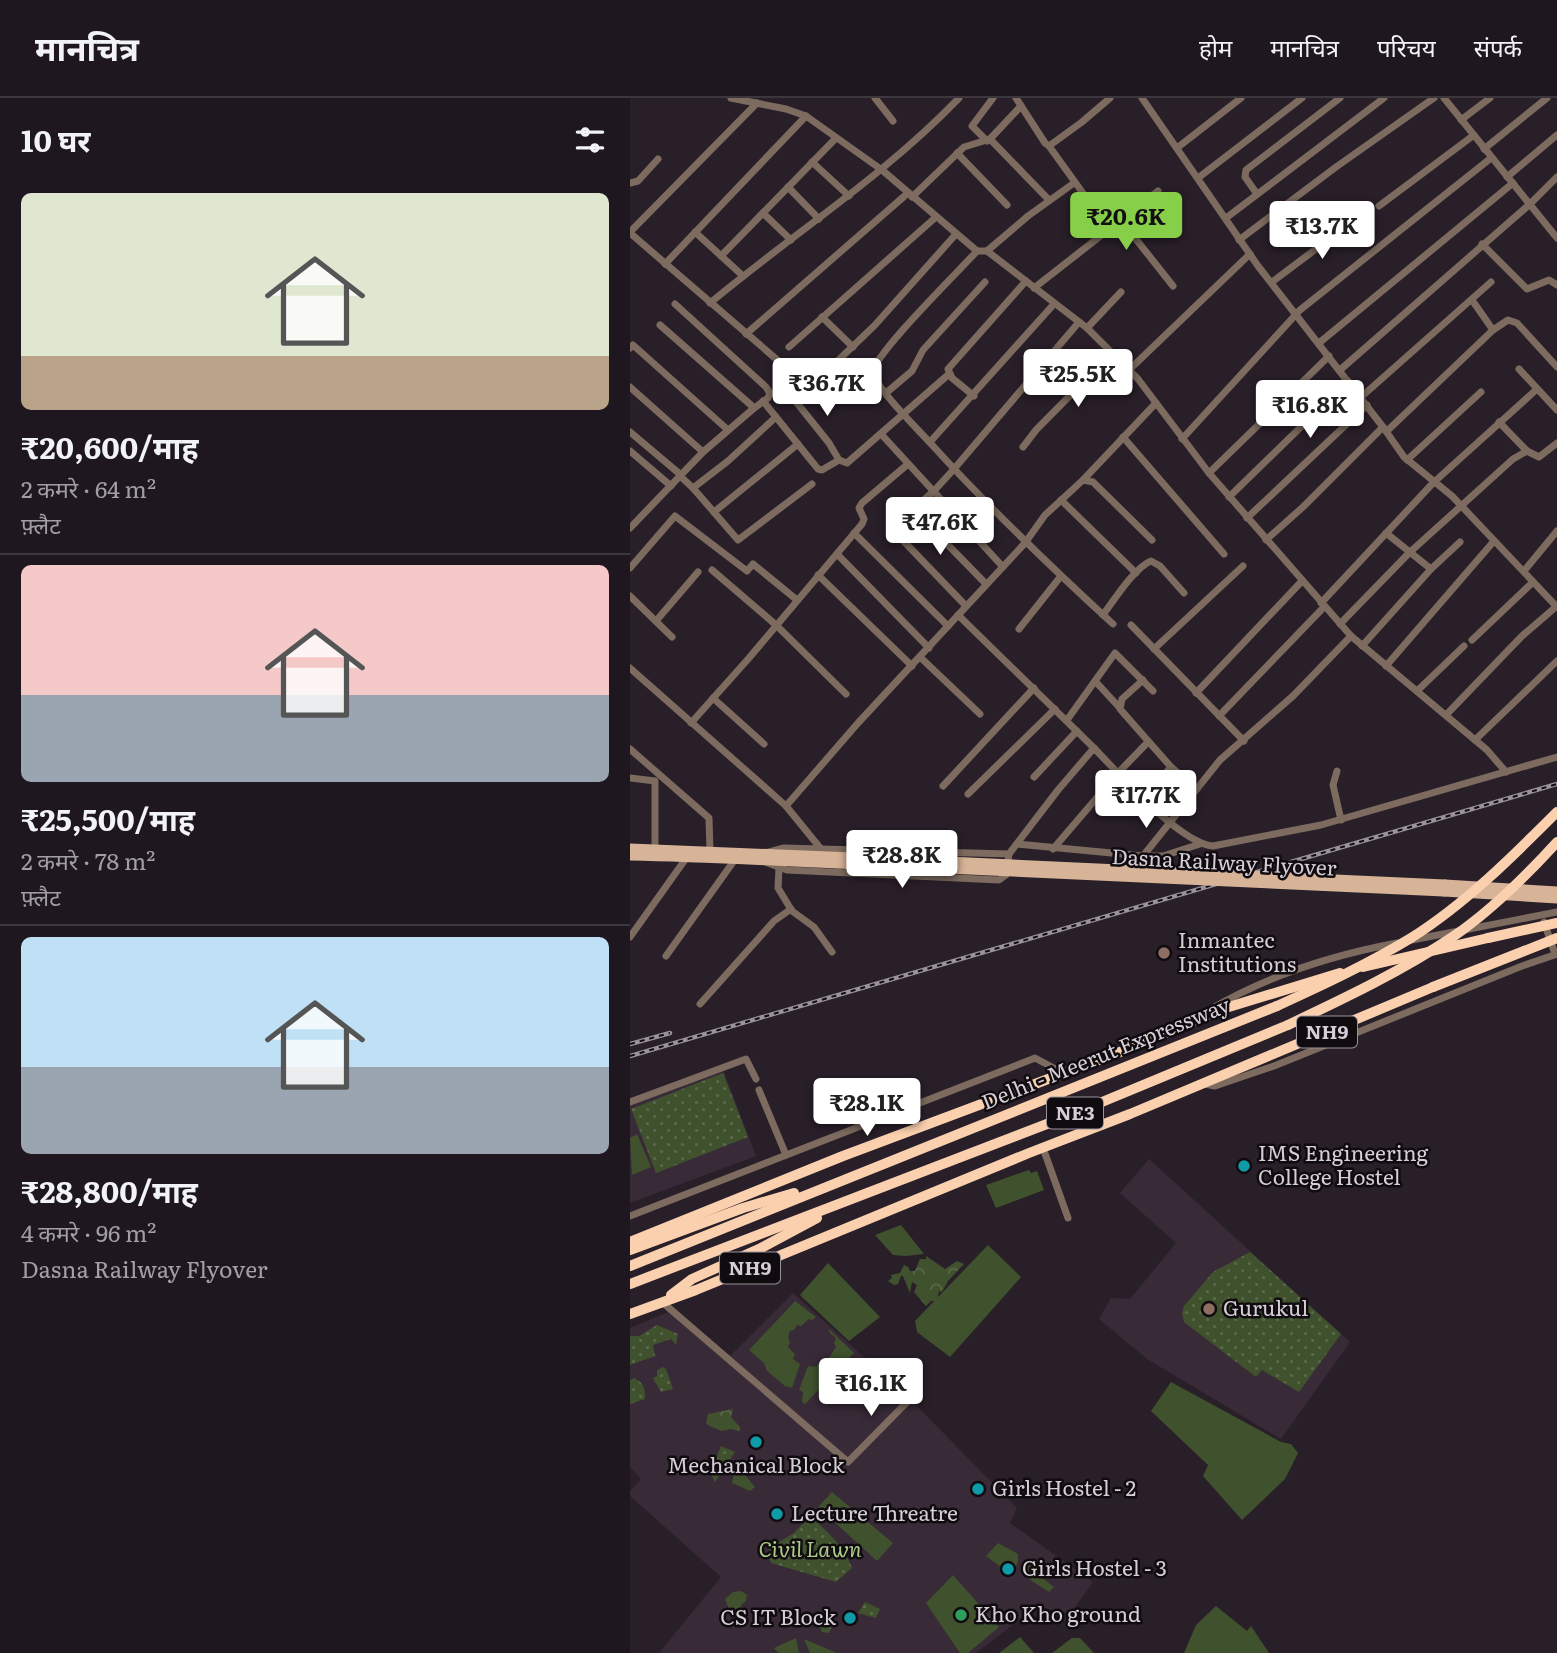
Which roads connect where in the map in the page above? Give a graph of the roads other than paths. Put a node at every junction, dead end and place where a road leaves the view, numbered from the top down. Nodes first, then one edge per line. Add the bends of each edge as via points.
1 (731, 98) edge
2 (875, 98) edge
3 (959, 98) edge
4 (993, 98) edge
5 (1016, 98) edge
6 (1110, 98) edge
7 (1142, 98) edge
8 (1241, 98) edge
9 (1301, 98) edge
10 (1340, 98) edge
11 (1384, 98) edge
12 (1434, 98) edge
13 (1444, 98) edge
14 (1490, 98) edge
15 (1547, 98) edge
16 (744, 99) edge
17 (757, 103) junction
18 (1021, 106) junction
19 (806, 116) junction
20 (1461, 120) junction
21 (893, 121) dead end
22 (1474, 135) junction
23 (1557, 135) edge
24 (836, 138) junction
25 (989, 140) junction
26 (1049, 146) junction
27 (1177, 148) junction
28 (1484, 149) junction
29 (957, 153) junction
30 (1491, 158) junction
31 (658, 159) dead end
32 (812, 162) junction
33 (882, 170) junction
34 (1557, 177) edge
35 (1198, 178) junction
36 (1510, 180) junction
37 (630, 183) edge
38 (1074, 183) junction
39 (788, 187) junction
40 (1158, 191) dead end
41 (1257, 194) junction
42 (910, 195) junction
43 (849, 196) junction
44 (1049, 200) junction
45 (1530, 204) junction
46 (1007, 205) dead end
47 (1379, 205) dead end
48 (763, 213) junction
49 (936, 217) junction
50 (1226, 218) junction
51 (819, 219) junction
52 (1120, 219) junction
53 (1356, 219) dead end
54 (1108, 228) junction
55 (1554, 229) edge
56 (695, 232) junction
57 (630, 233) edge
58 (956, 234) junction
59 (1557, 238) edge
60 (791, 240) junction
61 (1239, 240) junction
62 (1482, 244) junction
63 (977, 251) junction
64 (986, 251) junction
65 (1250, 254) junction
66 (721, 256) junction
67 (665, 264) junction
68 (743, 276) junction
69 (1026, 281) junction
70 (985, 282) dead end
71 (1272, 282) junction
72 (1491, 282) dead end
73 (1557, 285) edge
74 (1173, 286) dead end
75 (1034, 288) junction
76 (1121, 292) dead end
77 (1472, 300) junction
78 (710, 303) junction
79 (675, 304) dead end
80 (1054, 304) junction
81 (1296, 314) junction
82 (822, 317) junction
83 (1079, 322) junction
84 (660, 325) dead end
85 (1087, 328) junction
86 (1493, 330) junction
87 (746, 334) junction
88 (1319, 343) junction
89 (789, 347) dead end
90 (853, 347) junction
91 (630, 348) edge
92 (1112, 353) junction
93 (1329, 356) junction
94 (782, 365) dead end
95 (1557, 367) edge
96 (1519, 369) dead end
97 (1129, 370) junction
98 (1340, 370) junction
99 (949, 374) junction
100 (823, 375) dead end
101 (1348, 381) junction
102 (630, 387) edge
103 (1536, 389) junction
104 (1481, 392) dead end
105 (789, 393) dead end
106 (886, 393) junction
107 (974, 396) junction
108 (1360, 398) junction
109 (763, 401) junction
110 (1156, 403) junction
111 (1367, 405) junction
112 (752, 409) junction
113 (1557, 410) edge
114 (904, 414) junction
115 (776, 417) junction
116 (1499, 422) junction
117 (1385, 429) junction
118 (728, 430) junction
119 (630, 432) edge
120 (882, 435) junction
121 (1124, 437) junction
122 (1182, 439) junction
123 (930, 442) junction
124 (1557, 443) edge
125 (798, 444) junction
126 (1023, 447) dead end
127 (630, 451) edge
128 (703, 452) junction
129 (1527, 452) junction
130 (839, 460) junction
131 (1407, 460) junction
132 (908, 464) junction
133 (954, 469) junction
134 (1209, 473) junction
135 (681, 475) junction
136 (1083, 480) junction
137 (1433, 483) junction
138 (813, 484) dead end
139 (671, 486) junction
140 (693, 488) junction
141 (933, 492) junction
142 (1229, 497) junction
143 (1060, 500) junction
144 (1460, 505) junction
145 (914, 510) junction
146 (714, 512) junction
147 (1247, 518) junction
148 (631, 525) edge
149 (854, 533) junction
150 (1386, 533) junction
151 (1555, 537) edge
152 (1152, 540) dead end
153 (1266, 540) junction
154 (1494, 541) junction
155 (1460, 542) dead end
156 (1025, 543) junction
157 (1409, 553) junction
158 (836, 554) junction
159 (1224, 554) dead end
160 (1243, 566) dead end
161 (1003, 567) junction
162 (630, 568) edge
163 (1431, 569) junction
164 (712, 570) dead end
165 (1524, 571) junction
166 (698, 572) dead end
167 (1136, 573) junction
168 (818, 575) junction
169 (1061, 576) junction
170 (1302, 581) junction
171 (1533, 582) junction
172 (986, 584) junction
173 (1184, 593) dead end
174 (630, 596) edge
175 (797, 600) junction
176 (1323, 605) junction
177 (966, 606) junction
178 (1557, 606) edge
179 (1103, 614) junction
180 (958, 615) junction
181 (656, 621) junction
182 (1113, 624) dead end
183 (1340, 624) junction
184 (776, 625) junction
185 (1131, 625) dead end
186 (948, 626) junction
187 (1018, 629) dead end
188 (1351, 636) junction
189 (673, 637) dead end
190 (1472, 640) dead end
191 (1363, 646) junction
192 (1464, 646) dead end
193 (929, 648) junction
194 (1154, 649) junction
195 (920, 657) junction
196 (1557, 661) edge
197 (912, 666) junction
198 (1386, 666) junction
199 (630, 668) edge
200 (1143, 680) junction
201 (1095, 681) junction
202 (1034, 688) junction
203 (1153, 691) dead end
204 (1418, 691) junction
205 (1196, 693) junction
206 (846, 694) dead end
207 (713, 698) junction
208 (1119, 707) junction
209 (1055, 709) junction
210 (980, 714) dead end
211 (1446, 715) junction
212 (1219, 716) junction
213 (1067, 720) junction
214 (691, 723) junction
215 (1077, 731) junction
216 (1475, 740) junction
217 (1244, 741) junction
218 (1148, 742) junction
219 (764, 744) dead end
220 (1094, 748) junction
221 (630, 749) edge
222 (1557, 757) edge
223 (1171, 767) junction
224 (1337, 771) dead end
225 (1506, 772) junction
226 (1118, 774) junction
227 (1034, 777) dead end
228 (630, 778) edge
229 (943, 786) dead end
230 (1197, 789) junction
231 (968, 794) dead end
232 (1143, 798) junction
233 (786, 806) junction
234 (1557, 812) edge
235 (1341, 820) junction
236 (1170, 822) junction
237 (1557, 842) edge
238 (1017, 844) junction
239 (1200, 844) junction
240 (655, 849) junction
241 (821, 849) junction
242 (1053, 849) junction
243 (710, 851) junction
244 (1009, 854) junction
245 (632, 856) edge
246 (1143, 856) junction
247 (687, 857) junction
248 (764, 857) junction
249 (736, 858) junction
250 (795, 859) junction
251 (779, 868) junction
252 (1557, 891) edge
253 (1557, 899) edge
254 (791, 909) junction
255 (1557, 912) edge
256 (1541, 916) junction
257 (1557, 923) edge
258 (630, 937) edge
259 (1557, 938) edge
260 (832, 952) dead end
261 (1556, 954) edge
262 (666, 956) dead end
263 (699, 1004) dead end
264 (1186, 1024) junction
265 (1064, 1073) junction
266 (756, 1079) dead end
267 (1203, 1083) junction
268 (759, 1090) dead end
269 (630, 1102) edge
270 (1043, 1148) junction
271 (786, 1155) junction
272 (854, 1175) junction
273 (860, 1195) junction
274 (630, 1216) edge
275 (1068, 1218) dead end
276 (630, 1242) edge
277 (630, 1250) edge
278 (630, 1266) edge
279 (630, 1284) edge
280 (662, 1302) junction
281 (630, 1314) edge
282 (915, 1394) dead end

1 - 16 street
2 - 21 street
3 - 33 street
4 - 25 street via 972,126
5 - 18 street
6 - 26 street
7 - 27 street
8 - 27 street
9 - 35 street
10 - 41 street via 1246,170 1245,177
11 - 41 street
12 - 61 street
13 - 20 street
14 - 20 street
15 - 28 street
16 - 17 street
17 - 19 street
17 - 57 street
18 - 25 street
18 - 26 street
19 - 24 street
19 - 56 street
20 - 22 street
22 - 28 street
22 - 47 street
23 - 36 street
24 - 32 street
24 - 33 street
25 - 29 street via 972,142
25 - 44 street
26 - 38 street
27 - 35 street
28 - 30 street
29 - 42 street
29 - 46 street
30 - 36 street
30 - 81 street
31 - 37 street via 638,181
32 - 39 street
32 - 43 street
33 - 42 street
33 - 43 street
34 - 45 street
35 - 50 street
36 - 45 street
36 - 88 street
38 - 44 street
38 - 54 street
39 - 48 street
39 - 51 street
40 - 52 street
41 - 50 street
42 - 49 street
42 - 87 street
43 - 51 street
44 - 64 street
45 - 55 street
45 - 62 street
48 - 60 street
48 - 66 street
49 - 58 street
49 - 82 street
50 - 61 street
51 - 60 street
52 - 54 street
52 - 74 street
53 - 71 street
54 - 75 street
55 - 59 street
56 - 66 street
56 - 67 street
57 - 67 street
58 - 63 street
58 - 90 street
60 - 68 street
61 - 65 street
62 - 73 street via 1527,289 1549,281
62 - 98 street
63 - 64 street
63 - 106 street via 875,364 872,373
64 - 69 street
65 - 71 street
65 - 97 street
66 - 68 street
67 - 78 street
68 - 78 street
69 - 75 street
69 - 99 street via 952,363
70 - 106 street via 923,350 912,371
71 - 81 street
72 - 77 street
75 - 80 street
76 - 85 street
77 - 86 street
77 - 108 street
78 - 87 street
79 - 109 street via 766,387 770,393
80 - 83 street
80 - 107 street
81 - 88 street
81 - 122 street
82 - 89 street
82 - 90 street
83 - 85 street
83 - 133 street
84 - 112 street
85 - 92 street
86 - 95 street via 1508,320 1517,323
86 - 117 street
87 - 94 street
88 - 93 street
90 - 100 street
91 - 118 street via 633,345
92 - 97 street
92 - 126 street
93 - 98 street
93 - 134 street
96 - 103 street
97 - 110 street
98 - 101 street
99 - 107 street
99 - 114 street
101 - 108 street
101 - 142 street
102 - 128 street
103 - 113 street
103 - 116 street
104 - 131 street
105 - 130 street
106 - 114 street
107 - 123 street
108 - 111 street
109 - 112 street
109 - 115 street
110 - 121 street
110 - 122 street
111 - 117 street
111 - 147 street
112 - 118 street
114 - 120 street
114 - 123 street
115 - 125 street
115 - 140 street
116 - 129 street
116 - 137 street
117 - 131 street
117 - 153 street
118 - 128 street
119 - 135 street
120 - 130 street via 847,463
120 - 132 street
121 - 136 street
121 - 159 street
122 - 134 street
123 - 133 street
124 - 129 street via 1539,457
125 - 130 street via 819,470
125 - 146 street
127 - 139 street
128 - 135 street
129 - 144 street
131 - 137 street
132 - 141 street
132 - 149 street via 862,503 859,508 864,521
133 - 141 street
133 - 156 street
134 - 142 street
135 - 139 street
135 - 140 street
136 - 143 street
136 - 152 street via 1093,482
137 - 144 street
137 - 150 street
138 - 146 street via 738,540
139 - 148 street
140 - 146 street
141 - 145 street
141 - 161 street
142 - 147 street
143 - 156 street
143 - 167 street
144 - 154 street
144 - 157 street
145 - 172 street
145 - 177 street via 891,528
147 - 153 street
149 - 158 street
149 - 186 street
150 - 157 street
150 - 176 street
151 - 165 street
153 - 170 street
154 - 165 street
154 - 198 street
155 - 163 street
156 - 161 street
156 - 169 street
157 - 163 street
157 - 183 street
158 - 168 street
158 - 193 street
160 - 194 street
161 - 172 street
162 - 175 street via 675,516 747,571 753,564
163 - 191 street
164 - 184 street
165 - 171 street
166 - 181 street
167 - 173 street via 1151,561
167 - 179 street
168 - 175 street
168 - 197 street
169 - 179 street
169 - 187 street
170 - 176 street
170 - 205 street
171 - 178 street
171 - 190 street
172 - 177 street
174 - 181 street
175 - 184 street
176 - 183 street
176 - 212 street
177 - 180 street
178 - 211 street
179 - 182 street
180 - 186 street
180 - 202 street
181 - 189 street
183 - 188 street
184 - 206 street
184 - 207 street
185 - 194 street
186 - 193 street
188 - 191 street
188 - 217 street
191 - 198 street
192 - 204 street
193 - 195 street
194 - 205 street
195 - 197 street
195 - 210 street
196 - 216 street
197 - 233 street
198 - 204 street
199 - 214 street
200 - 201 street via 1115,653
200 - 203 street
200 - 208 street
201 - 208 street
201 - 213 street
202 - 209 street
202 - 229 street
204 - 211 street
205 - 212 street
207 - 214 street
207 - 219 street
208 - 218 street
209 - 213 street
209 - 231 street
211 - 216 street
212 - 217 street
213 - 215 street
214 - 233 street
215 - 220 street
215 - 227 street
216 - 225 street
217 - 230 street via 1220,760
218 - 223 street
218 - 226 street
220 - 226 street
220 - 238 street
221 - 243 street via 709,818
222 - 225 street
223 - 230 street
223 - 232 street
224 - 235 street via 1332,785
225 - 235 street
226 - 232 street
226 - 242 street
228 - 240 street via 655,781
230 - 236 street
232 - 236 street
233 - 241 street
234 - 272 highway, Delhi - Meerut Expressway / NE3, bridge via 1442,916 1367,962 1277,1006
235 - 239 street via 1248,841
236 - 239 street
236 - 246 street
237 - 273 highway, Delhi - Meerut Expressway / NE3, bridge via 1455,936 1378,981 1288,1025 1073,1114
238 - 242 street
238 - 244 street
239 - 246 street via 1163,856
240 - 243 main road
240 - 245 main road
241 - 244 street
241 - 248 street via 784,848
242 - 246 street
243 - 248 main road
244 - 251 street via 1006,875 999,880
245 - 247 main road
247 - 249 main road
247 - 258 street
248 - 249 main road
248 - 250 main road, Dasna Railway Flyover
248 - 251 street
249 - 262 street
250 - 252 main road, Dasna Railway Flyover, bridge via 1078,865
250 - 253 main road, Dasna Railway Flyover, bridge
251 - 254 street via 779,888
254 - 260 street via 814,927
254 - 263 street via 774,921
255 - 256 street
256 - 261 street
256 - 264 street via 1337,957 1238,994
257 - 264 highway, NH9, bridge via 1300,984
259 - 267 highway, NH9, bridge
261 - 267 street via 1274,1066 1215,1086
264 - 265 highway, NH9
265 - 271 street via 1035,1058
265 - 276 highway, NH9
266 - 269 street via 746,1059
267 - 270 highway, NH9
268 - 271 street
270 - 275 street
270 - 280 highway, NH9
271 - 274 street
272 - 277 highway via 743,1208
272 - 278 highway, Delhi - Meerut Expressway / NE3
273 - 279 highway, Delhi - Meerut Expressway / NE3
273 - 280 highway via 692,1279
280 - 281 highway, NH9
280 - 282 street via 848,1462

